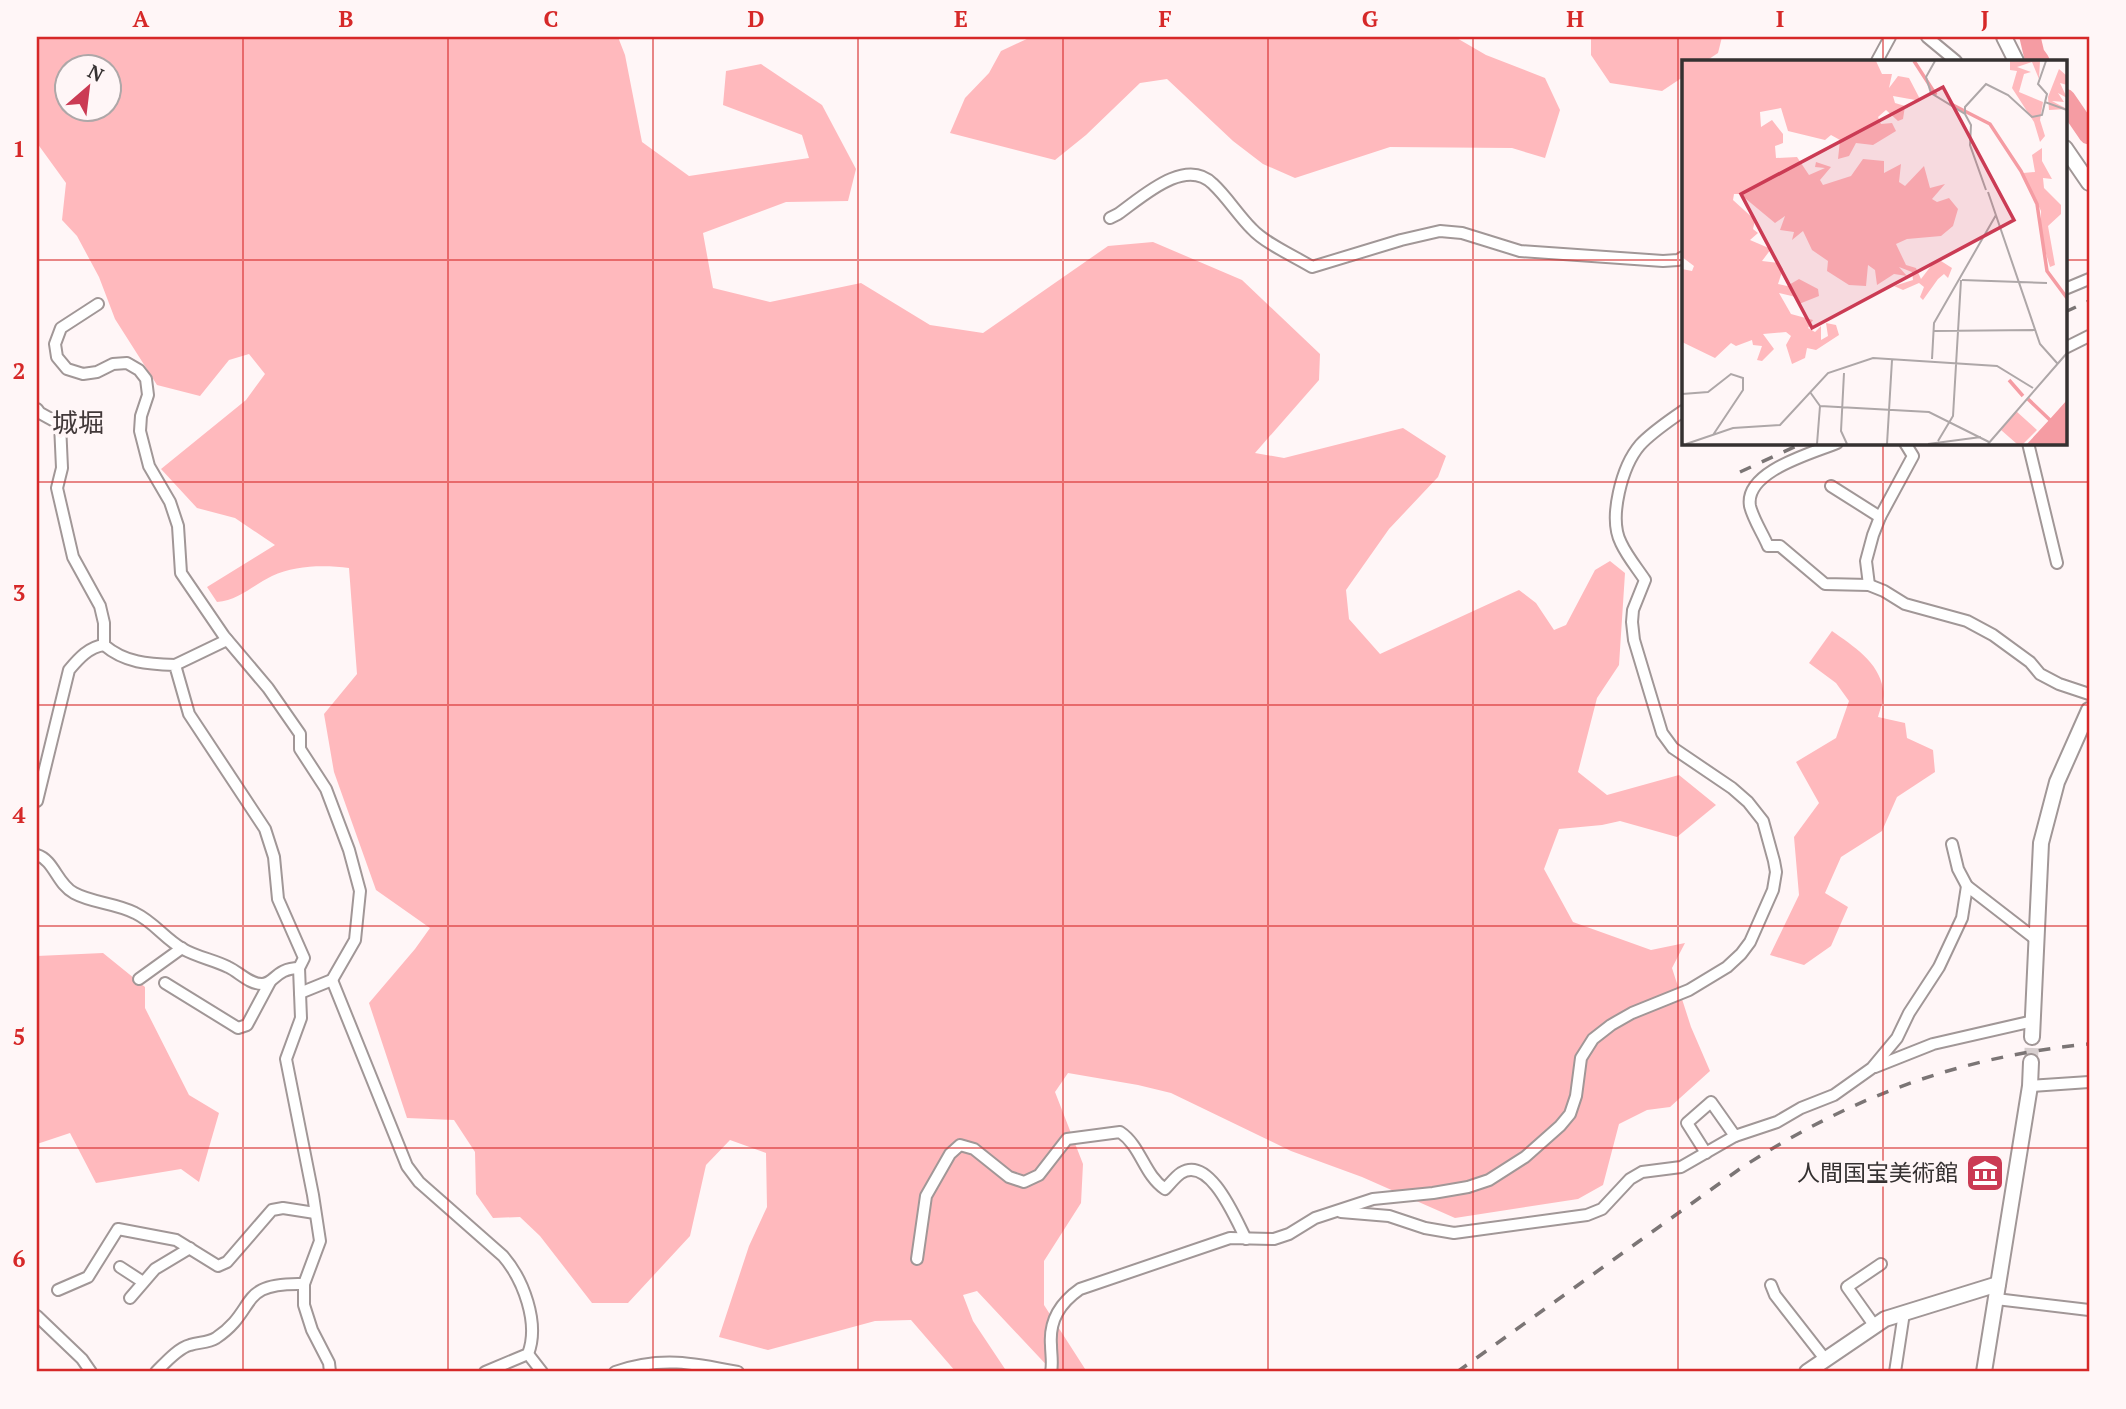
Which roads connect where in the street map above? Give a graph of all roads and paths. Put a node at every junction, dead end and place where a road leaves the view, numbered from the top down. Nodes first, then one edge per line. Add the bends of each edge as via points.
1 (1890, 37) edge
2 (1927, 37) edge
3 (2004, 37) edge
4 (1878, 60) edge
5 (1955, 60) edge
6 (2016, 60) edge
7 (2066, 149) edge
8 (2089, 183) edge
9 (1110, 218) dead end
10 (1682, 258) edge
11 (2089, 279) edge
12 (2066, 289) edge
13 (98, 304) dead end
14 (2089, 336) edge
15 (2066, 348) edge
16 (37, 409) edge
17 (1682, 412) edge
18 (1834, 444) edge
19 (1906, 444) edge
20 (2028, 444) edge
21 (1832, 486) dead end
22 (1880, 517) junction
23 (2057, 563) dead end
24 (1869, 584) junction
25 (227, 640) junction
26 (104, 645) junction
27 (175, 665) junction
28 (2089, 694) edge
29 (2089, 710) edge
30 (37, 801) edge
31 (1952, 844) dead end
32 (37, 855) edge
33 (1966, 886) junction
34 (2038, 941) junction
35 (182, 948) junction
36 (299, 968) junction
37 (139, 979) dead end
38 (332, 981) junction
39 (270, 982) junction
40 (165, 983) dead end
41 (300, 993) junction
42 (2033, 1021) junction
43 (2032, 1037) tunnel mouth
44 (2031, 1062) tunnel mouth
45 (1872, 1068) junction
46 (2089, 1082) edge
47 (2030, 1086) junction
48 (1735, 1136) junction
49 (1706, 1153) junction
50 (1333, 1212) junction
51 (315, 1213) junction
52 (1246, 1239) junction
53 (190, 1248) junction
54 (917, 1259) dead end
55 (1881, 1264) dead end
56 (120, 1267) dead end
57 (143, 1282) junction
58 (304, 1284) junction
59 (1771, 1285) dead end
60 (58, 1290) dead end
61 (1997, 1291) junction
62 (130, 1298) dead end
63 (2089, 1310) edge
64 (1904, 1312) junction
65 (37, 1316) edge
66 (1874, 1325) junction
67 (528, 1354) junction
68 (1825, 1359) junction
69 (91, 1372) edge
70 (156, 1372) edge
71 (330, 1372) edge
72 (485, 1372) edge
73 (542, 1372) edge
74 (615, 1372) edge
75 (738, 1372) edge
76 (1051, 1372) edge
77 (1807, 1372) edge
78 (1895, 1372) edge
79 (1984, 1372) edge

1 - 4 street
2 - 5 street
3 - 6 street
7 - 8 street
9 - 10 street via 1163,181 1198,176 1212,181 1254,232 1312,267 1440,231 1520,251 1663,261
11 - 12 street
13 - 25 street via 61,328 55,344 57,357 67,369 83,374 127,363 146,379 148,395 139,431 149,466 178,526 181,573
14 - 15 street
16 - 26 street via 60,424 62,468 57,488 74,557 100,606
17 - 50 street via 1633,453 1617,495 1620,542 1645,580 1633,610 1634,640 1661,733 1673,747 1732,788 1763,821 1776,872 1773,890 1750,942 1727,967 1689,990 1632,1013 1593,1039 1581,1058 1570,1114 1525,1157 1489,1180 1468,1187 1373,1199
18 - 24 street via 1774,468 1754,489 1750,505 1768,546 1780,546 1825,584
19 - 22 street via 1913,456
20 - 23 street
21 - 22 street
22 - 24 street via 1866,561
24 - 28 street via 1905,604 1967,621 1993,635 2040,674
25 - 27 street
25 - 38 street via 300,734 300,749 326,789 349,850 360,891 355,940
26 - 27 street via 116,656 142,664
26 - 30 street via 81,656 69,670
27 - 36 street via 189,714 265,829 274,857 278,899 304,958
29 - 34 street via 2057,782 2041,843
31 - 33 street
32 - 35 street via 74,893 133,911
33 - 34 street
33 - 45 street via 1962,918 1949,949 1897,1038
34 - 42 street
35 - 37 street
35 - 39 street via 252,981
36 - 39 street via 288,968
36 - 41 street
38 - 41 street
38 - 67 street via 407,1166 514,1269 529,1315 532,1343
39 - 40 street via 247,1025 238,1028
41 - 51 street via 301,1018 286,1059
42 - 43 street
42 - 45 street via 1933,1044
44 - 47 street
45 - 48 street via 1834,1095
46 - 47 street
47 - 61 street
48 - 49 street
48 - 49 street via 1711,1102 1687,1123
49 - 50 street via 1681,1167 1642,1172 1602,1209 1587,1215 1454,1233 1388,1216
50 - 52 street via 1289,1234
51 - 53 street via 272,1210 227,1262 218,1266
51 - 58 street via 320,1241
52 - 54 street via 1211,1180 1190,1170 1165,1189 1156,1183 1131,1139 1120,1132 1067,1139 1038,1175 1024,1182 1009,1177 974,1149 960,1145 926,1196
52 - 76 street via 1230,1238 1080,1289 1054,1317
53 - 57 street
53 - 60 street via 176,1240 118,1229 88,1277
55 - 66 street via 1847,1287
56 - 57 street
57 - 62 street
58 - 70 street via 264,1287 215,1339 189,1345
58 - 71 street via 304,1305
59 - 68 street
61 - 63 street
61 - 64 street
61 - 79 street
64 - 66 street
64 - 78 street
65 - 69 street
66 - 68 street
67 - 72 street
67 - 73 street
68 - 77 street
74 - 75 street via 674,1361

